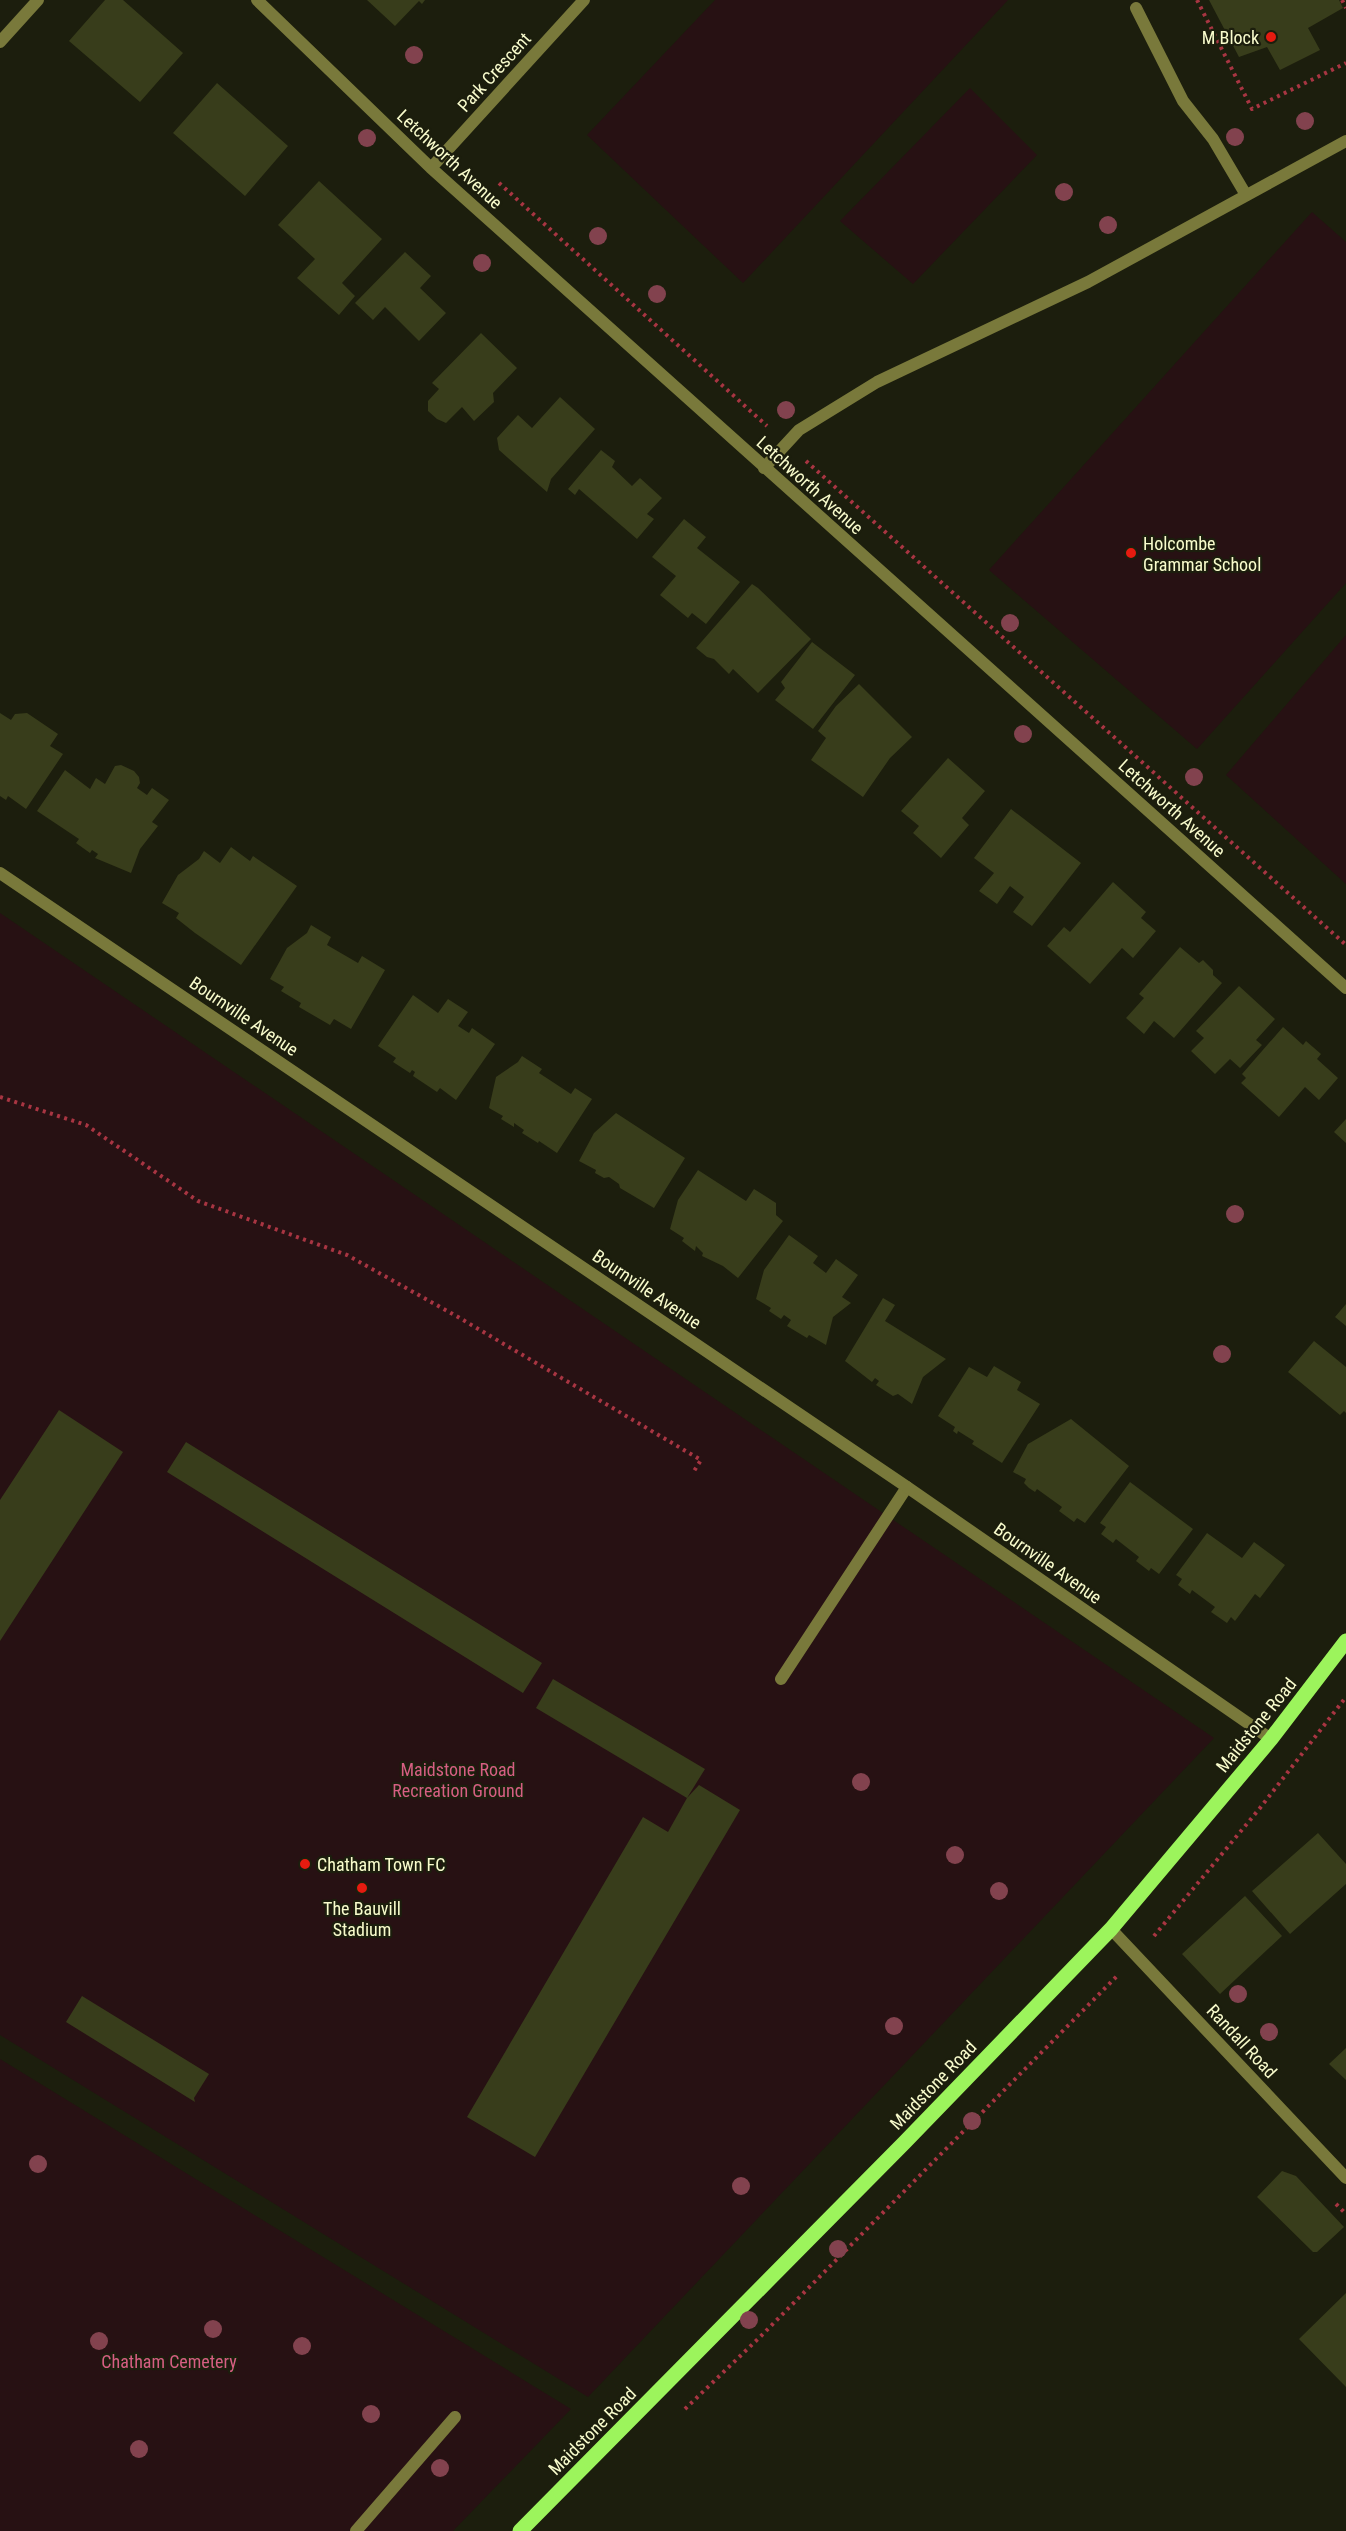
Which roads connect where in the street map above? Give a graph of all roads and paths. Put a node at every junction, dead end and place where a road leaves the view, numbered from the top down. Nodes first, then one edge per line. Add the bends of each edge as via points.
1 (38, 0) edge
2 (257, 0) edge
3 (584, 0) edge
4 (1197, 0) edge
5 (1342, 0) edge
6 (1136, 8) dead end
7 (1346, 8) edge
8 (0, 42) edge
9 (1346, 63) edge
10 (1346, 141) edge
11 (431, 168) junction
12 (499, 183) dead end
13 (1246, 195) junction
14 (787, 443) junction
15 (764, 468) junction
16 (0, 873) edge
17 (1346, 945) edge
18 (1346, 988) edge
19 (0, 1096) edge
20 (694, 1471) dead end
21 (907, 1487) junction
22 (1346, 1641) edge
23 (781, 1679) dead end
24 (1271, 1739) junction
25 (1112, 1929) junction
26 (1346, 2178) edge
27 (455, 2417) dead end
28 (356, 2531) edge
29 (520, 2531) edge

1 - 8 street
2 - 11 street, Letchworth Avenue
3 - 11 street, Park Crescent
4 - 9 path via 1252,109
5 - 7 path
6 - 13 street via 1183,101 1213,139
10 - 13 street
11 - 15 street, Letchworth Avenue
12 - 14 path
13 - 14 street via 1088,282 877,382 799,430
14 - 15 street
14 - 17 path
15 - 18 street, Letchworth Avenue
16 - 21 street, Bournville Avenue
19 - 20 path via 86,1125 198,1201 347,1255 701,1460
21 - 23 street
21 - 24 street, Bournville Avenue
22 - 24 main road, Maidstone Road
24 - 25 main road, Maidstone Road
25 - 26 street, Randall Road
25 - 29 main road, Maidstone Road
27 - 28 street

